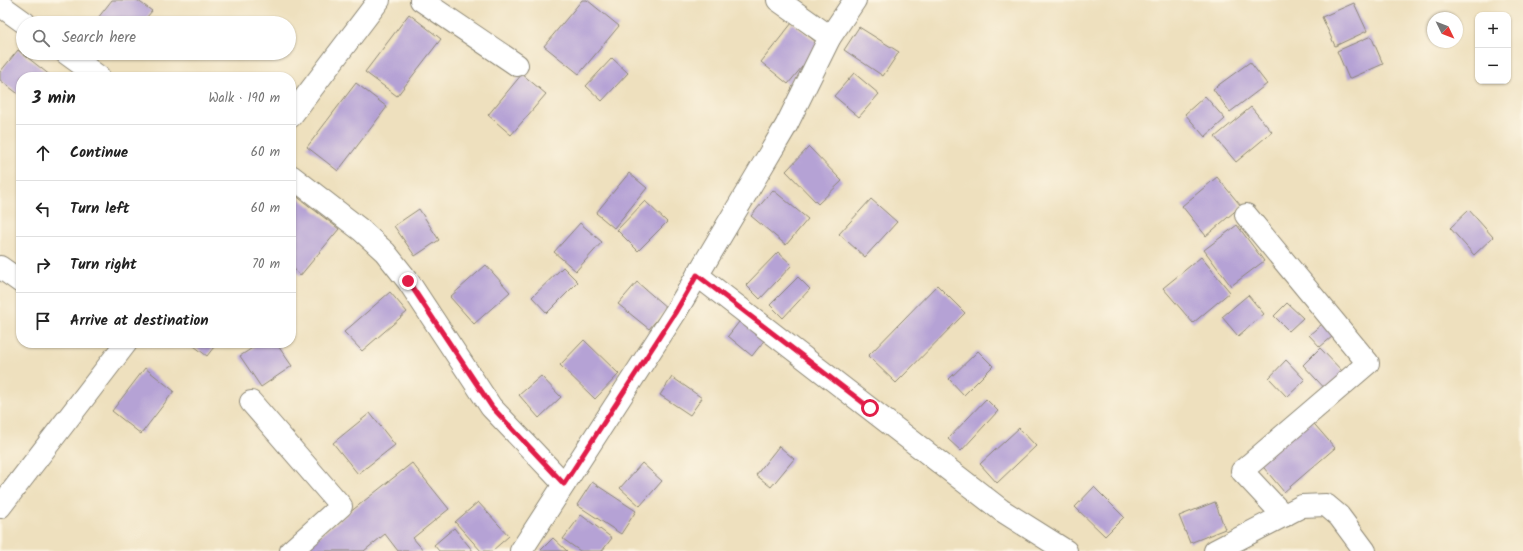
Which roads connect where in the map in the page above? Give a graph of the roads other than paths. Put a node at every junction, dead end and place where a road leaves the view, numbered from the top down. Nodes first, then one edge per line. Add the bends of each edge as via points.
1 (379, 0) edge
2 (421, 0) edge
3 (778, 0) edge
4 (855, 0) edge
5 (0, 5) edge
6 (16, 17) edge
7 (830, 37) junction
8 (76, 60) edge
9 (517, 65) dead end
10 (93, 72) edge
11 (296, 109) edge
12 (296, 180) edge
13 (1246, 215) dead end
14 (0, 267) edge
15 (697, 275) junction
16 (16, 278) edge
17 (115, 348) edge
18 (251, 402) dead end
19 (564, 484) junction
20 (0, 507) edge
21 (1284, 516) junction
22 (292, 551) edge
23 (521, 551) edge
24 (1066, 551) edge
25 (1215, 551) edge
26 (1365, 551) edge

1 - 11 street
2 - 9 street
3 - 7 street
4 - 7 street
5 - 6 street
7 - 15 street via 786,126
8 - 10 street
12 - 19 street via 385,252 408,281 492,407
13 - 21 street via 1368,363 1242,471
14 - 16 street
15 - 19 street
15 - 24 street via 1002,510
17 - 20 street
18 - 22 street via 341,506
19 - 23 street
21 - 25 street
21 - 26 street via 1302,506 1326,505 1339,516

